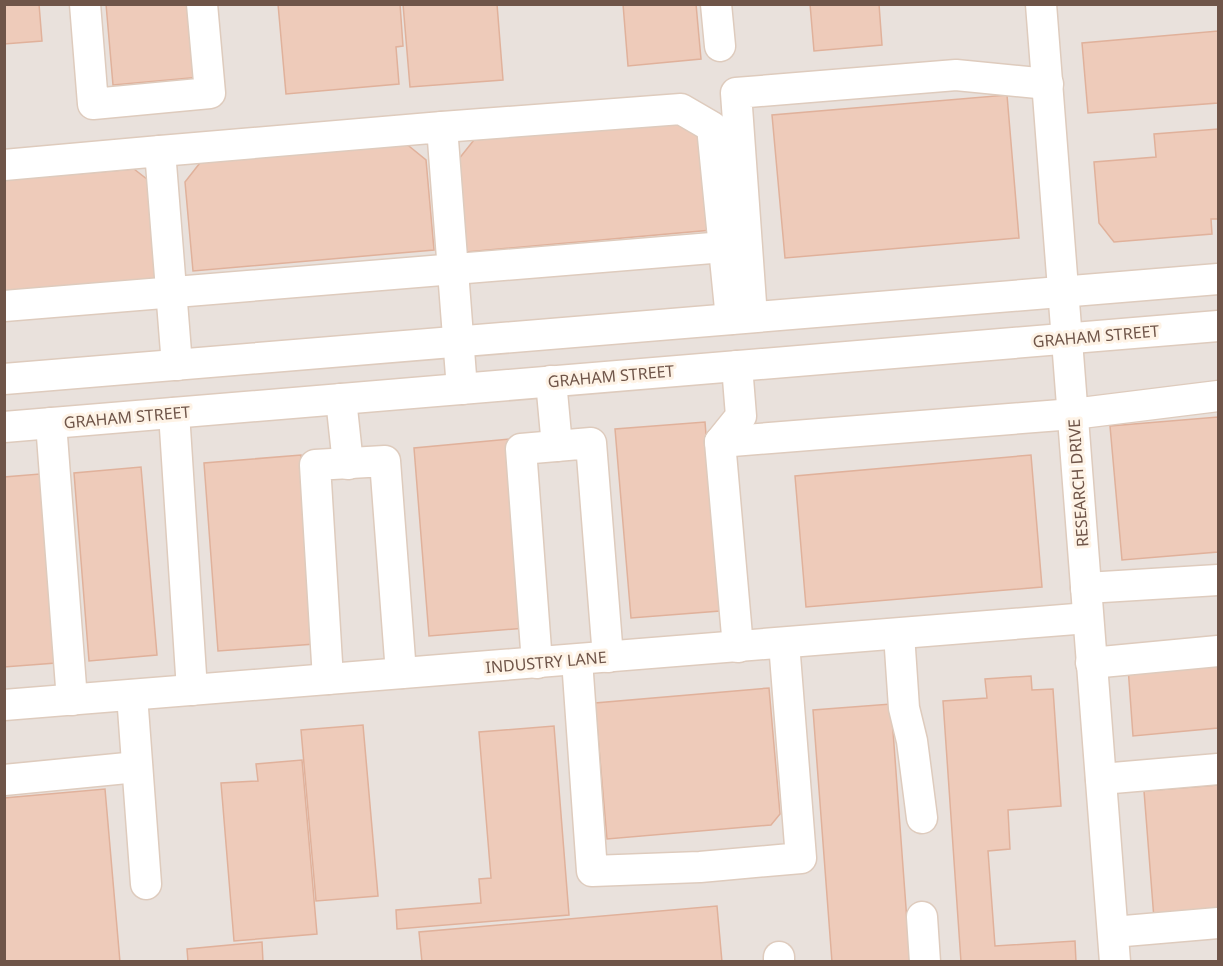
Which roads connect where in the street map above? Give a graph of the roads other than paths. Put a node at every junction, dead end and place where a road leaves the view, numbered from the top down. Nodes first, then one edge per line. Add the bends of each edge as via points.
1 (85, 4) edge
2 (202, 4) edge
3 (717, 4) edge
4 (1041, 4) edge
5 (720, 46) dead end
6 (1048, 84) junction
7 (442, 127) junction
8 (160, 151) junction
9 (4, 165) edge
10 (724, 247) junction
11 (453, 269) junction
12 (1218, 279) edge
13 (171, 291) junction
14 (1064, 291) junction
15 (4, 306) edge
16 (741, 318) junction
17 (1218, 326) edge
18 (1068, 338) junction
19 (458, 341) junction
20 (177, 365) junction
21 (737, 366) junction
22 (4, 379) edge
23 (551, 381) junction
24 (462, 389) junction
25 (1218, 396) edge
26 (341, 399) junction
27 (174, 413) junction
28 (1073, 414) junction
29 (51, 423) junction
30 (4, 427) edge
31 (720, 442) junction
32 (557, 446) junction
33 (348, 464) junction
34 (1218, 580) edge
35 (1086, 588) junction
36 (1088, 618) junction
37 (899, 634) junction
38 (784, 643) junction
39 (738, 647) junction
40 (1218, 651) edge
41 (608, 657) junction
42 (577, 660) junction
43 (537, 663) junction
44 (1091, 663) junction
45 (401, 674) junction
46 (328, 679) junction
47 (192, 690) junction
48 (132, 695) junction
49 (72, 700) junction
50 (4, 705) edge
51 (137, 767) junction
52 (1218, 769) edge
53 (1101, 779) junction
54 (4, 780) edge
55 (922, 819) dead end
56 (146, 884) dead end
57 (922, 917) dead end
58 (1218, 923) edge
59 (1113, 932) junction
60 (925, 962) edge
61 (1115, 962) edge

1 - 2 street via 93,104 210,93
3 - 5 street
4 - 6 street, RESEARCH DRIVE
6 - 14 street, RESEARCH DRIVE
6 - 16 street via 956,75 736,93
7 - 8 street
7 - 10 street via 681,109 712,127
7 - 11 street
8 - 9 street
8 - 13 street
10 - 11 street
10 - 16 street
11 - 13 street
11 - 19 street
12 - 14 street
13 - 15 street
13 - 20 street
14 - 16 street
14 - 18 street, RESEARCH DRIVE
16 - 19 street
17 - 18 street, GRAHAM STREET
18 - 21 street, GRAHAM STREET
18 - 28 street, RESEARCH DRIVE
19 - 20 street
19 - 24 street
20 - 22 street
21 - 23 street, GRAHAM STREET
21 - 31 street via 741,416
23 - 24 street, GRAHAM STREET
23 - 32 street
24 - 26 street, GRAHAM STREET
25 - 28 street
26 - 27 street, GRAHAM STREET
26 - 33 street
27 - 29 street, GRAHAM STREET
27 - 47 street
28 - 31 street
28 - 35 street, RESEARCH DRIVE
29 - 30 street, GRAHAM STREET
29 - 49 street
31 - 39 street
32 - 41 street via 591,443
32 - 43 street via 521,449
33 - 45 street via 385,461
33 - 46 street via 315,465
34 - 35 street
35 - 36 street, RESEARCH DRIVE
36 - 37 street, INDUSTRY LANE
36 - 44 street, RESEARCH DRIVE
37 - 38 street, INDUSTRY LANE
37 - 55 street via 904,708
38 - 39 street, INDUSTRY LANE
38 - 42 street via 801,858 700,867 592,871
39 - 41 street, INDUSTRY LANE
40 - 44 street
41 - 42 street, INDUSTRY LANE
42 - 43 street, INDUSTRY LANE
43 - 45 street, INDUSTRY LANE
44 - 53 street, RESEARCH DRIVE
45 - 46 street, INDUSTRY LANE
46 - 47 street, INDUSTRY LANE
47 - 48 street, INDUSTRY LANE
48 - 49 street, INDUSTRY LANE
48 - 51 street
49 - 50 street, INDUSTRY LANE
51 - 54 street
51 - 56 street
52 - 53 street
53 - 59 street, RESEARCH DRIVE
57 - 60 street
58 - 59 street
59 - 61 street, RESEARCH DRIVE

